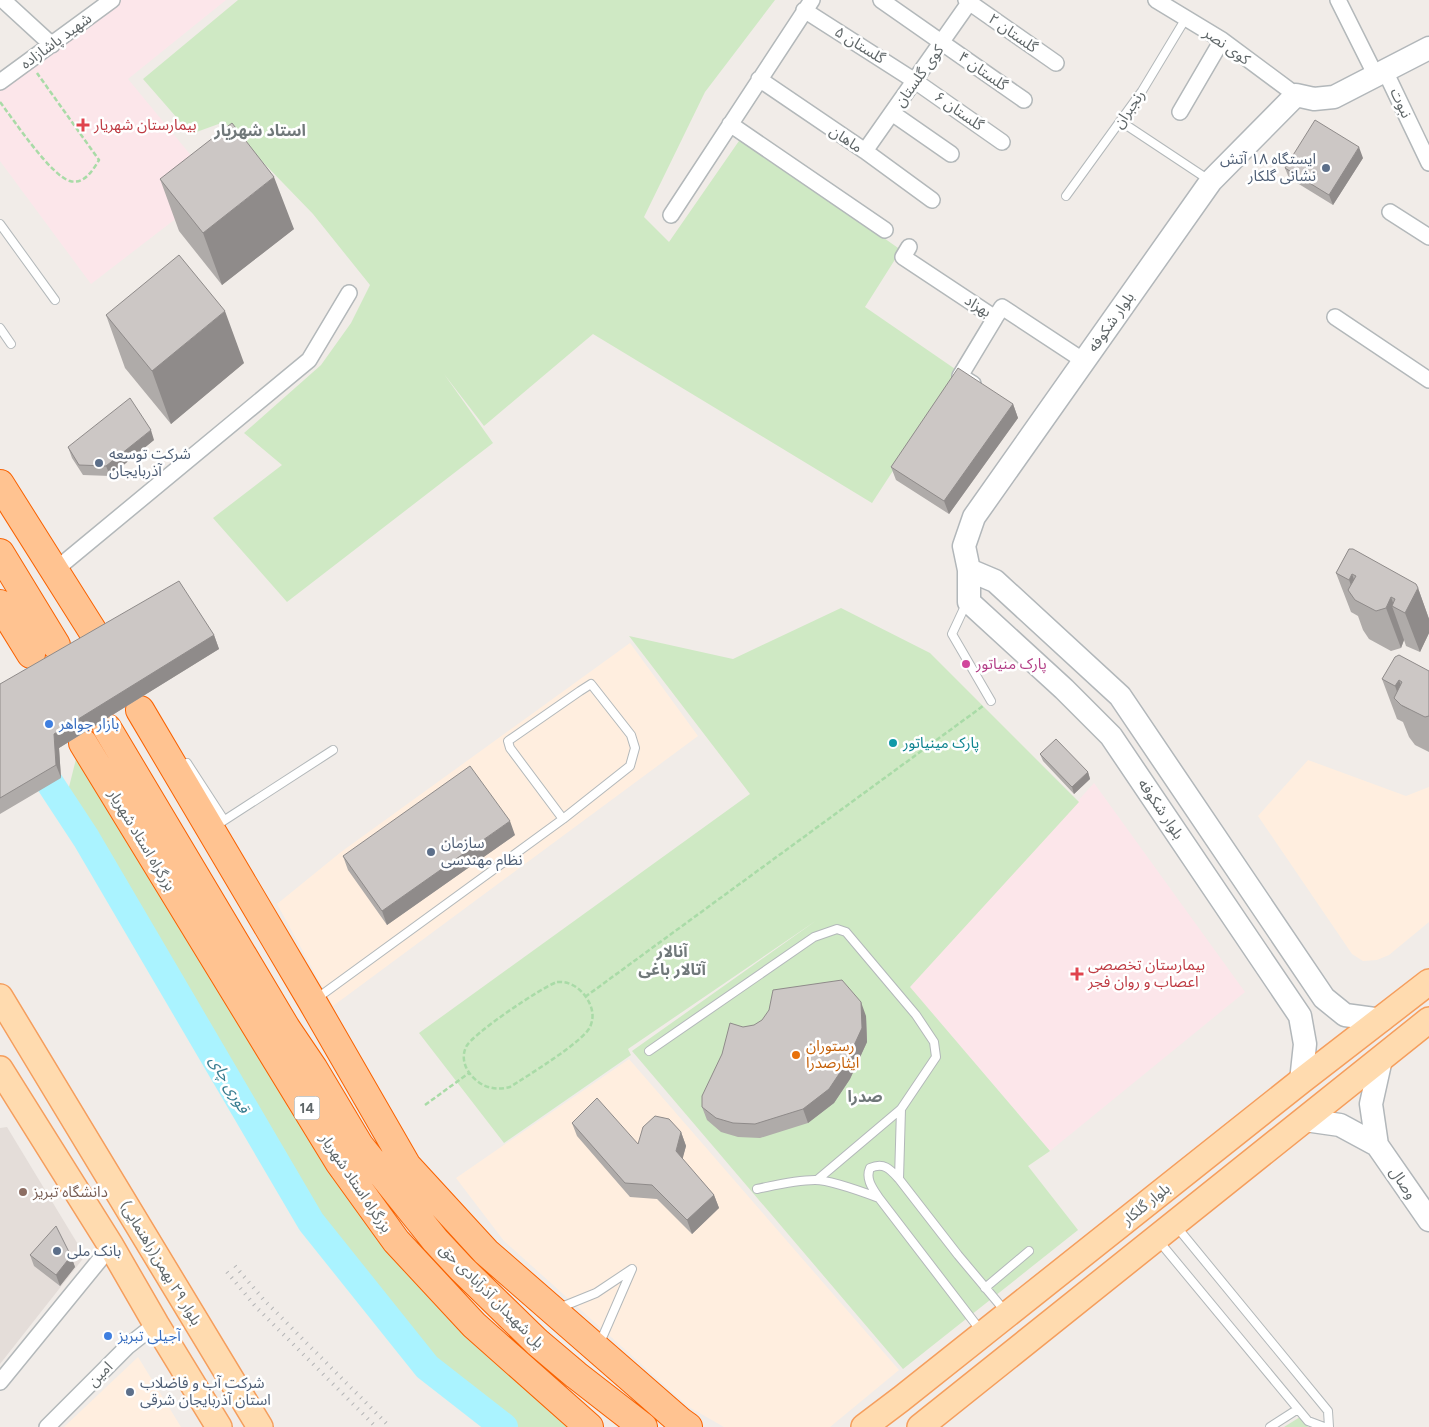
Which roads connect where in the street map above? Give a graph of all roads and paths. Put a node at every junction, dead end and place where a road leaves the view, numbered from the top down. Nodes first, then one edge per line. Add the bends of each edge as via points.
1 (3, 0) edge
2 (112, 0) edge
3 (881, 0) edge
4 (1156, 0) edge
5 (1338, 0) edge
6 (969, 1) edge
7 (808, 5) edge
8 (1186, 18) junction
9 (1222, 40) junction
10 (943, 43) junction
11 (52, 45) junction
12 (1429, 48) edge
13 (29, 62) junction
14 (1056, 63) dead end
15 (1381, 73) junction
16 (759, 79) junction
17 (916, 81) junction
18 (0, 82) edge
19 (1296, 95) junction
20 (1024, 100) dead end
21 (0, 102) edge
22 (1180, 112) dead end
23 (892, 113) junction
24 (1120, 121) junction
25 (730, 124) junction
26 (1002, 142) dead end
27 (865, 151) junction
28 (951, 154) dead end
29 (1429, 163) edge
30 (1211, 181) junction
31 (1066, 196) dead end
32 (932, 200) dead end
33 (1390, 212) dead end
34 (671, 215) dead end
35 (1, 228) edge
36 (885, 230) dead end
37 (1429, 237) edge
38 (909, 248) dead end
39 (350, 293) dead end
40 (54, 300) dead end
41 (1335, 317) dead end
42 (995, 318) junction
43 (0, 328) edge
44 (11, 344) dead end
45 (1084, 361) junction
46 (1429, 380) edge
47 (984, 392) edge
48 (0, 484) edge
49 (0, 553) edge
50 (969, 570) junction
51 (54, 571) junction
52 (968, 600) junction
53 (0, 604) edge
54 (0, 626) edge
55 (92, 630) edge
56 (56, 645) dead end
57 (990, 701) joint
58 (140, 710) dead end
59 (107, 728) dead end
60 (83, 743) dead end
61 (333, 750) dead end
62 (182, 756) dead end
63 (563, 819) junction
64 (217, 825) junction
65 (1429, 982) edge
66 (0, 997) edge
67 (586, 997) junction
68 (1324, 998) junction
69 (312, 1001) junction
70 (1300, 1016) junction
71 (1382, 1020) junction
72 (1429, 1020) edge
73 (649, 1051) dead end
74 (1380, 1059) junction
75 (313, 1068) junction
76 (469, 1073) junction
77 (3, 1079) edge
78 (1301, 1081) junction
79 (425, 1105) dead end
80 (901, 1109) junction
81 (1305, 1120) junction
82 (359, 1145) joint
83 (1377, 1145) junction
84 (407, 1166) junction
85 (899, 1179) junction
86 (817, 1180) junction
87 (757, 1189) dead end
88 (879, 1198) junction
89 (1429, 1220) edge
90 (1166, 1231) junction
91 (111, 1246) junction
92 (1029, 1251) dead end
93 (985, 1288) junction
94 (553, 1310) junction
95 (1008, 1315) junction
96 (156, 1324) junction
97 (983, 1334) junction
98 (598, 1350) junction
99 (0, 1382) edge
100 (1298, 1409) junction
101 (684, 1425) edge
102 (47, 1427) edge
103 (219, 1427) edge
104 (260, 1427) edge
105 (589, 1427) edge
106 (643, 1427) edge
107 (864, 1427) edge
108 (920, 1427) edge
109 (1270, 1427) edge
110 (1324, 1427) edge
111 (1329, 1427) edge

1 - 11 street
2 - 11 street, شهید پاشازاده
3 - 10 street, گلستان ۴
4 - 8 street, کوی نصر
5 - 15 street, نبوت
6 - 10 street, کوی گلستان
6 - 14 street, گلستان ۲
7 - 16 street
7 - 17 street, گلستان ۵
8 - 9 street, کوی نصر
8 - 24 lane, رنجبران
9 - 19 street, کوی نصر
9 - 22 street
10 - 17 street, کوی گلستان
10 - 20 street, گلستان ۴
11 - 13 street, شهید پاشازاده
12 - 15 main road
13 - 18 street, شهید پاشازاده
13 - 21 path via 99,160 92,172 80,181 70,181 54,171
15 - 19 main road via 1334,97 1314,99
15 - 29 street, نبوت
16 - 25 street
16 - 27 street, ماهان
17 - 23 street, کوی گلستان
17 - 26 street, گلستان ۶
19 - 30 main road, بلوار شکوفه
23 - 27 street, کوی گلستان
23 - 28 street
24 - 30 lane
24 - 31 lane, رنجبران
25 - 34 street
25 - 36 street
27 - 32 street, ماهان
30 - 45 main road, بلوار شکوفه
33 - 37 street
35 - 40 lane
38 - 42 street, بهزاد via 903,257
39 - 51 street via 309,360
41 - 46 street
42 - 45 street, بهزاد via 1002,307
42 - 47 street via 960,376
43 - 44 lane
45 - 50 main road, بلوار شکوفه via 974,517 964,546
48 - 51 highway
49 - 56 highway
50 - 52 main road, بلوار شکوفه
50 - 68 main road, بلوار شکوفه via 994,581 1120,696
51 - 55 highway
52 - 57 lane via 952,634
52 - 70 main road, بلوار شکوفه via 1112,736
53 - 54 highway via 31,654
57 - 67 path
58 - 64 highway
59 - 75 highway, بزرگراه استاد شهریار
60 - 105 highway, بزرگراه استاد شهریار / 14 via 340,1162 396,1241 474,1325
61 - 64 lane
62 - 64 lane
63 - 63 lane via 630,766 635,748 632,735 591,684 508,741
63 - 69 lane
64 - 69 highway
65 - 71 main road, بلوار گلکار
66 - 104 main road, بلوار ٢٩ بهمن(راهنمایی)
67 - 76 path via 578,988 562,982 541,990 470,1041 464,1056
67 - 76 path via 592,1015 585,1035 510,1087 489,1088
68 - 70 main road via 1323,1007 1317,1015
68 - 71 main road, بلوار شکوفه via 1344,1015
69 - 84 highway
70 - 78 main road, بلوار شکوفه via 1305,1044
71 - 78 main road, بلوار گلکار
72 - 74 main road
73 - 80 lane via 814,937 837,929 846,932 916,1015 934,1042 936,1057
74 - 81 main road
74 - 83 main road via 1371,1104
75 - 82 highway, بزرگراه استاد شهریار
75 - 84 highway
76 - 79 path
77 - 91 main road
78 - 95 main road, بلوار گلکار
80 - 85 lane
80 - 86 lane
81 - 83 main road via 1340,1126
81 - 90 main road
82 - 106 highway, پل شهیدان آذرآبادی حق via 435,1240 474,1282 537,1342
83 - 89 main road, وصال
84 - 94 highway via 486,1252
85 - 88 lane via 882,1165 870,1168 870,1184
85 - 93 lane
86 - 87 lane
86 - 88 lane
88 - 97 lane
90 - 100 lane
90 - 108 main road
90 - 111 lane via 1328,1411
91 - 96 main road
91 - 99 street
92 - 93 lane
93 - 95 lane
94 - 98 highway
94 - 98 lane via 596,1293 632,1269
95 - 97 main road, بلوار گلکار
96 - 102 street, امین via 128,1346
96 - 103 main road
97 - 107 main road, بلوار گلکار
98 - 101 highway
100 - 109 lane
100 - 110 lane via 1308,1421

